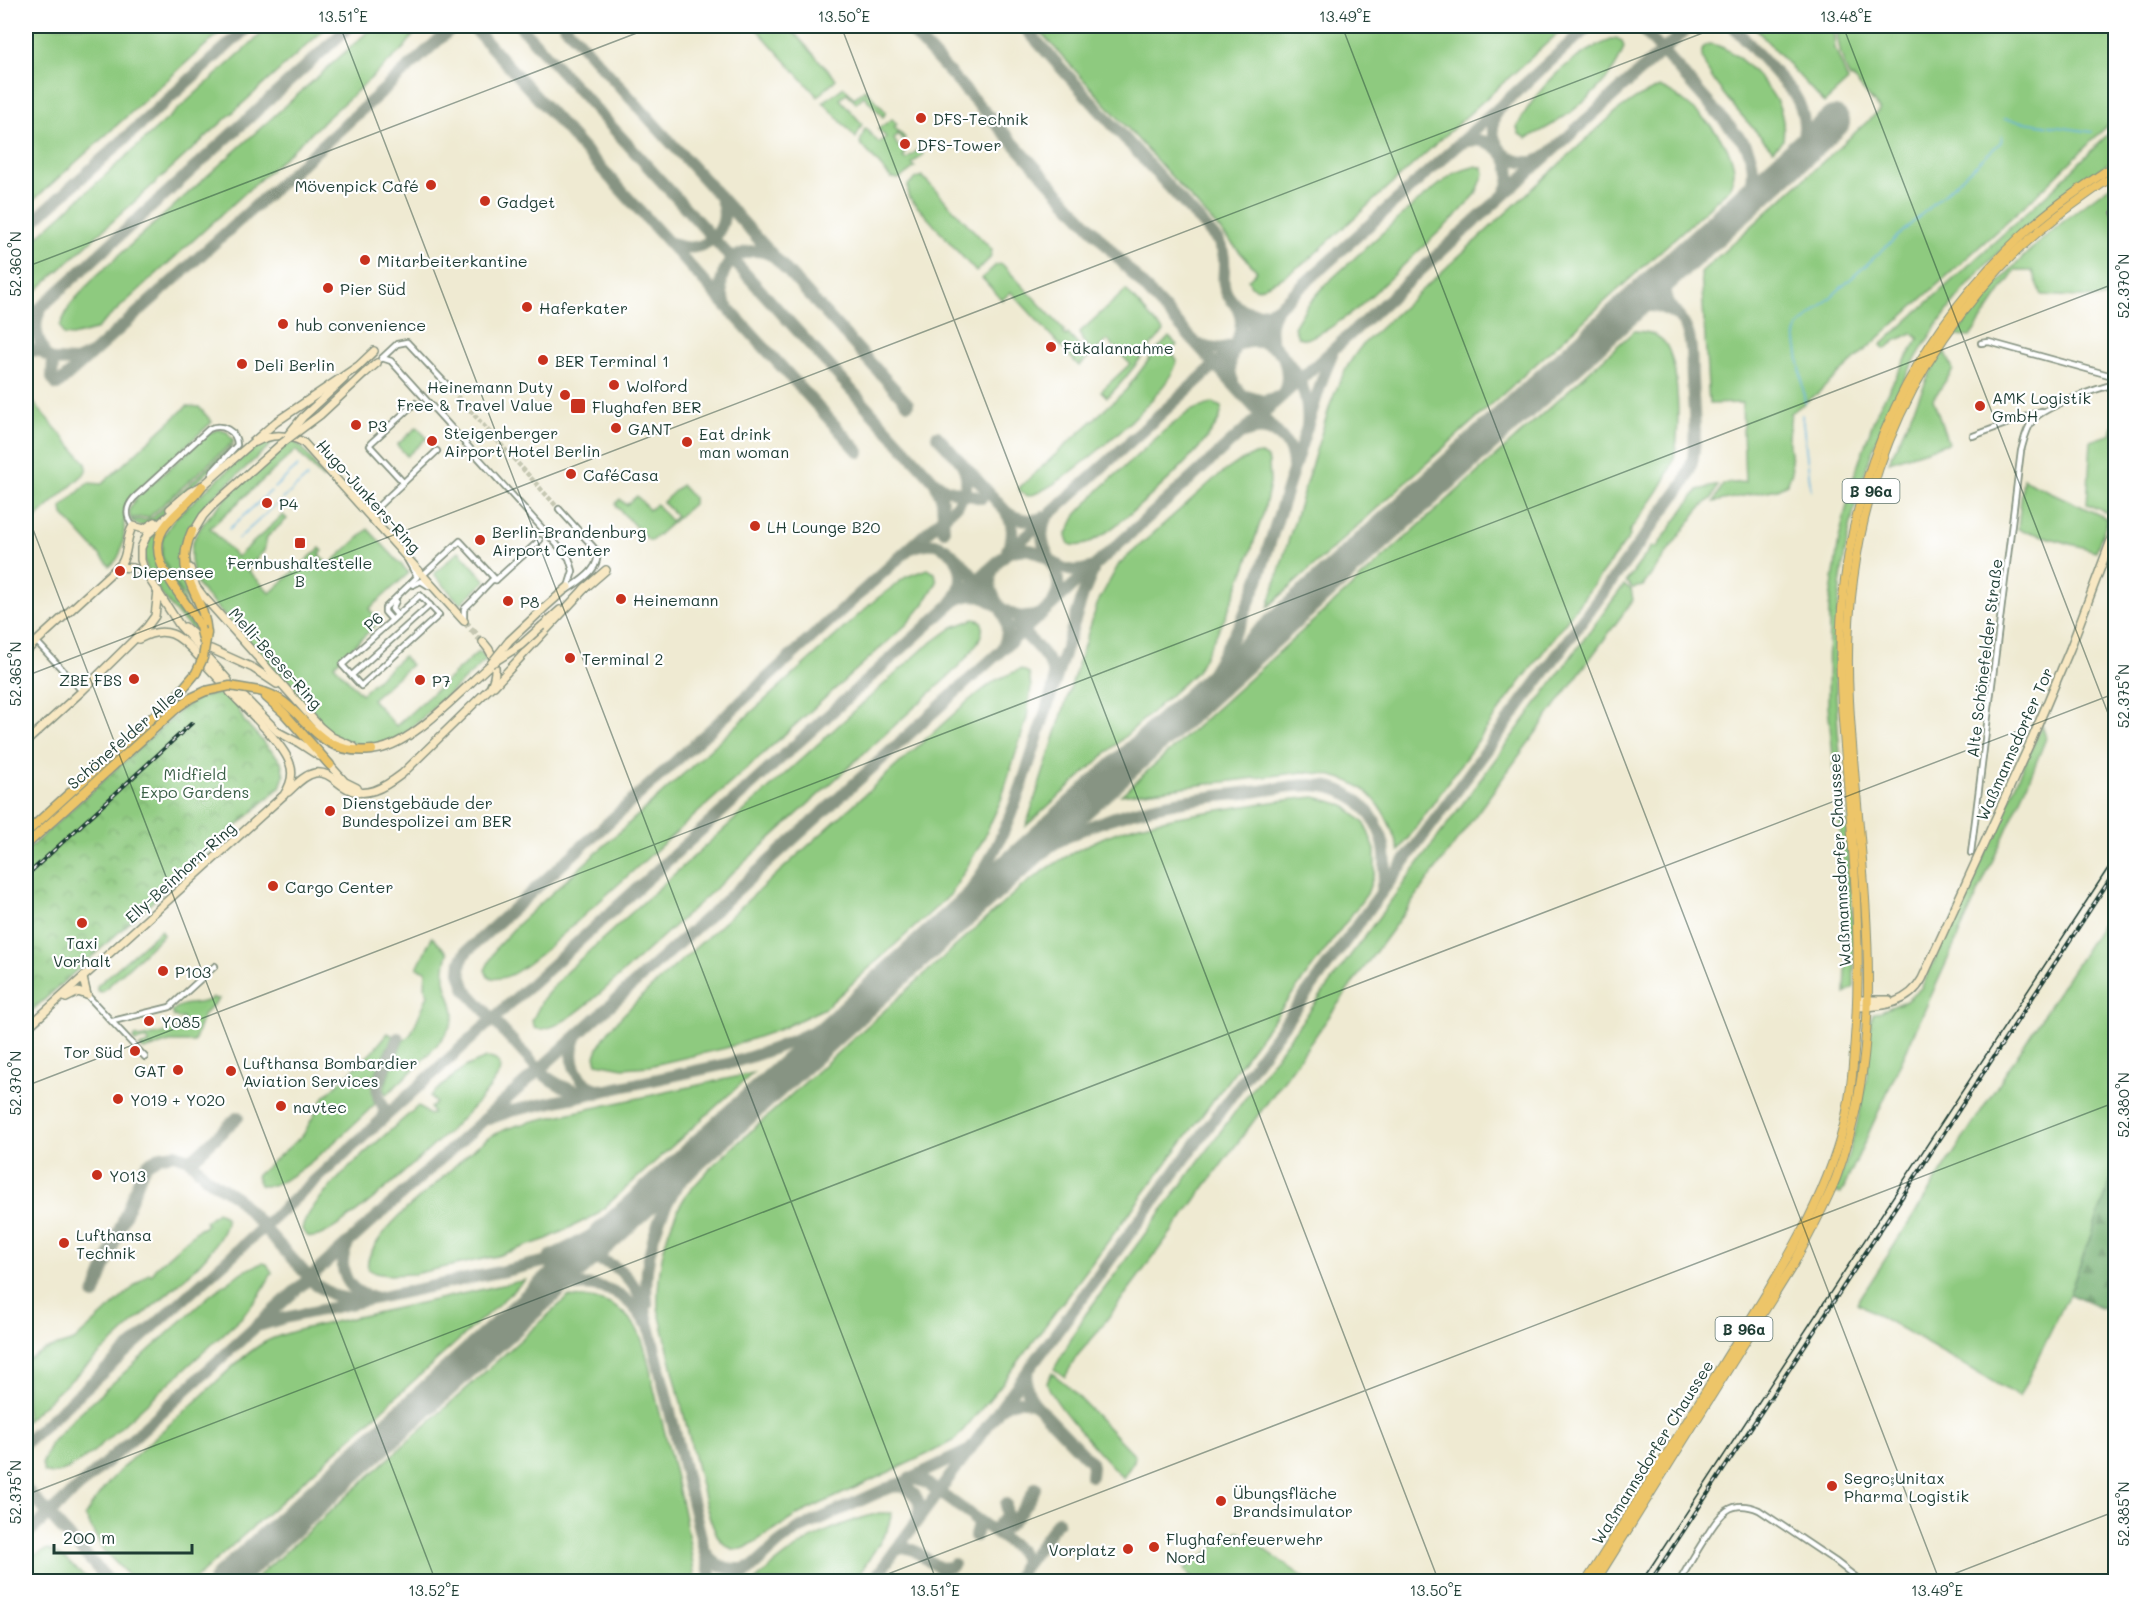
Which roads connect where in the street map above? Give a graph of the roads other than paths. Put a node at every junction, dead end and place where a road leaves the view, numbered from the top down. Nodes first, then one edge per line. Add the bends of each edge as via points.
1 (2115, 164) edge
2 (2115, 174) edge
3 (1981, 343) dead end
4 (374, 351) dead end
5 (379, 361) junction
6 (357, 367) junction
7 (2115, 377) edge
8 (2115, 384) edge
9 (448, 386) tunnel mouth
10 (415, 403) dead end
11 (2048, 409) junction
12 (1973, 436) dead end
13 (280, 444) junction
14 (437, 451) dead end
15 (210, 479) junction
16 (404, 482) junction
17 (202, 486) junction
18 (559, 509) tunnel mouth
19 (369, 515) junction
20 (133, 526) junction
21 (2115, 527) edge
22 (192, 531) junction
23 (540, 540) dead end
24 (407, 558) junction
25 (118, 567) junction
26 (606, 570) dead end
27 (145, 572) junction
28 (423, 575) junction
29 (496, 580) junction
30 (586, 587) junction
31 (567, 588) junction
32 (435, 589) junction
33 (158, 591) junction
34 (430, 605) junction
35 (450, 605) junction
36 (464, 609) junction
37 (398, 615) junction
38 (392, 621) junction
39 (464, 621) joint
40 (204, 630) junction
41 (36, 641) junction
42 (134, 642) junction
43 (483, 642) tunnel mouth
44 (26, 651) edge
45 (204, 653) junction
46 (490, 665) junction
47 (352, 675) junction
48 (225, 681) dead end
49 (82, 691) junction
50 (259, 691) junction
51 (230, 692) dead end
52 (239, 692) dead end
53 (488, 692) junction
54 (293, 697) junction
55 (26, 742) edge
56 (372, 750) junction
57 (330, 765) junction
58 (365, 792) junction
59 (284, 795) junction
60 (26, 833) edge
61 (26, 845) edge
62 (1971, 853) dead end
63 (215, 966) dead end
64 (83, 978) junction
65 (87, 995) junction
66 (56, 1002) junction
67 (1858, 1004) junction
68 (1867, 1004) junction
69 (113, 1021) junction
70 (26, 1029) edge
71 (145, 1057) dead end
72 (1586, 1581) edge
73 (1595, 1581) edge
74 (1679, 1581) edge
75 (1862, 1581) edge

1 - 67 main road, Waßmannsdorfer Chaussee / B 96a via 2030,228 1977,281 1937,333 1903,390 1866,480 1850,547 1842,610 1841,688 1858,909
2 - 68 main road, Waßmannsdorfer Chaussee / B 96a via 2030,239 1974,297 1924,369 1894,427 1875,476 1854,569 1848,665 1865,898
3 - 7 street
4 - 6 street
5 - 9 street via 397,344 407,342
5 - 13 street, bridge via 308,425
5 - 31 street via 391,361 569,558 573,571
6 - 13 street, bridge
6 - 15 street, Hugo-Junkers-Ring via 276,422
8 - 11 street
10 - 16 street via 371,445
11 - 12 street
11 - 62 street, Alte Schönefelder Straße via 2034,419 2026,432 2019,466
13 - 22 street via 213,505
14 - 16 street
15 - 17 street, Hugo-Junkers-Ring
15 - 19 street, Hugo-Junkers-Ring via 252,444 279,435 292,437 304,443
15 - 20 street, Hugo-Junkers-Ring via 237,445 234,435 224,427 209,429 134,498 127,513
16 - 19 street
17 - 20 street via 151,526
17 - 27 street, Hugo-Junkers-Ring via 147,536 141,554
17 - 40 highway via 166,524 159,537 158,552 164,572
18 - 31 street via 596,550 598,558 595,567
19 - 24 street, Hugo-Junkers-Ring
20 - 25 street via 125,558
21 - 68 street, Waßmannsdorfer Tor via 2032,740 1916,989 1889,1004
22 - 40 highway via 185,550 185,570 204,616
22 - 54 street, Melli-Beese-Ring via 189,560 196,587
23 - 29 street
24 - 28 street, Hugo-Junkers-Ring
24 - 38 street via 417,577 385,608
25 - 27 street
25 - 41 street
26 - 30 street
27 - 33 street
28 - 29 street via 460,541
28 - 32 street, Hugo-Junkers-Ring
29 - 36 street
30 - 46 street, bridge via 527,640
30 - 53 street
31 - 46 street, bridge via 509,641
32 - 35 street, Hugo-Junkers-Ring
32 - 37 street via 423,581 415,584 393,603 392,609
33 - 42 street via 155,616
33 - 45 street via 188,637
34 - 37 street, P6 via 420,595
34 - 47 street, P6
34 - 47 street via 439,615 361,686
35 - 36 street
35 - 39 street, Hugo-Junkers-Ring
36 - 39 street
37 - 38 street, P6
38 - 47 street, P6 via 342,665
40 - 45 highway, Schönefelder Allee, bridge
41 - 44 street
41 - 49 street
42 - 45 street via 150,634 168,633
42 - 49 street
43 - 53 street via 496,667
45 - 48 street
45 - 54 street via 266,676
45 - 60 highway, Schönefelder Allee, bridge via 186,686
46 - 56 street via 412,735
49 - 55 street
50 - 56 highway via 277,698 331,743 355,751
50 - 57 highway via 284,712
50 - 61 highway, Schönefelder Allee, bridge via 230,686 191,698
51 - 59 street via 288,759 292,774
52 - 57 street via 278,732
53 - 58 street via 402,774 378,790
54 - 56 street, Melli-Beese-Ring via 332,737
57 - 58 street via 345,782
58 - 59 street, Elly-Beinhorn-Ring via 349,790 330,776 315,773
59 - 64 street, Elly-Beinhorn-Ring
63 - 69 street via 170,1006
64 - 65 street
64 - 66 street, Elly-Beinhorn-Ring
65 - 66 street via 73,993
65 - 69 street
66 - 70 street, Elly-Beinhorn-Ring
67 - 68 street, Waßmannsdorfer Tor
67 - 72 main road, Waßmannsdorfer Chaussee / B 96a via 1851,1090 1824,1185 1786,1262
68 - 73 main road, Waßmannsdorfer Chaussee / B 96a via 1860,1084 1852,1122 1835,1179 1815,1224
69 - 71 street
74 - 75 street via 1719,1516 1733,1507 1750,1506

